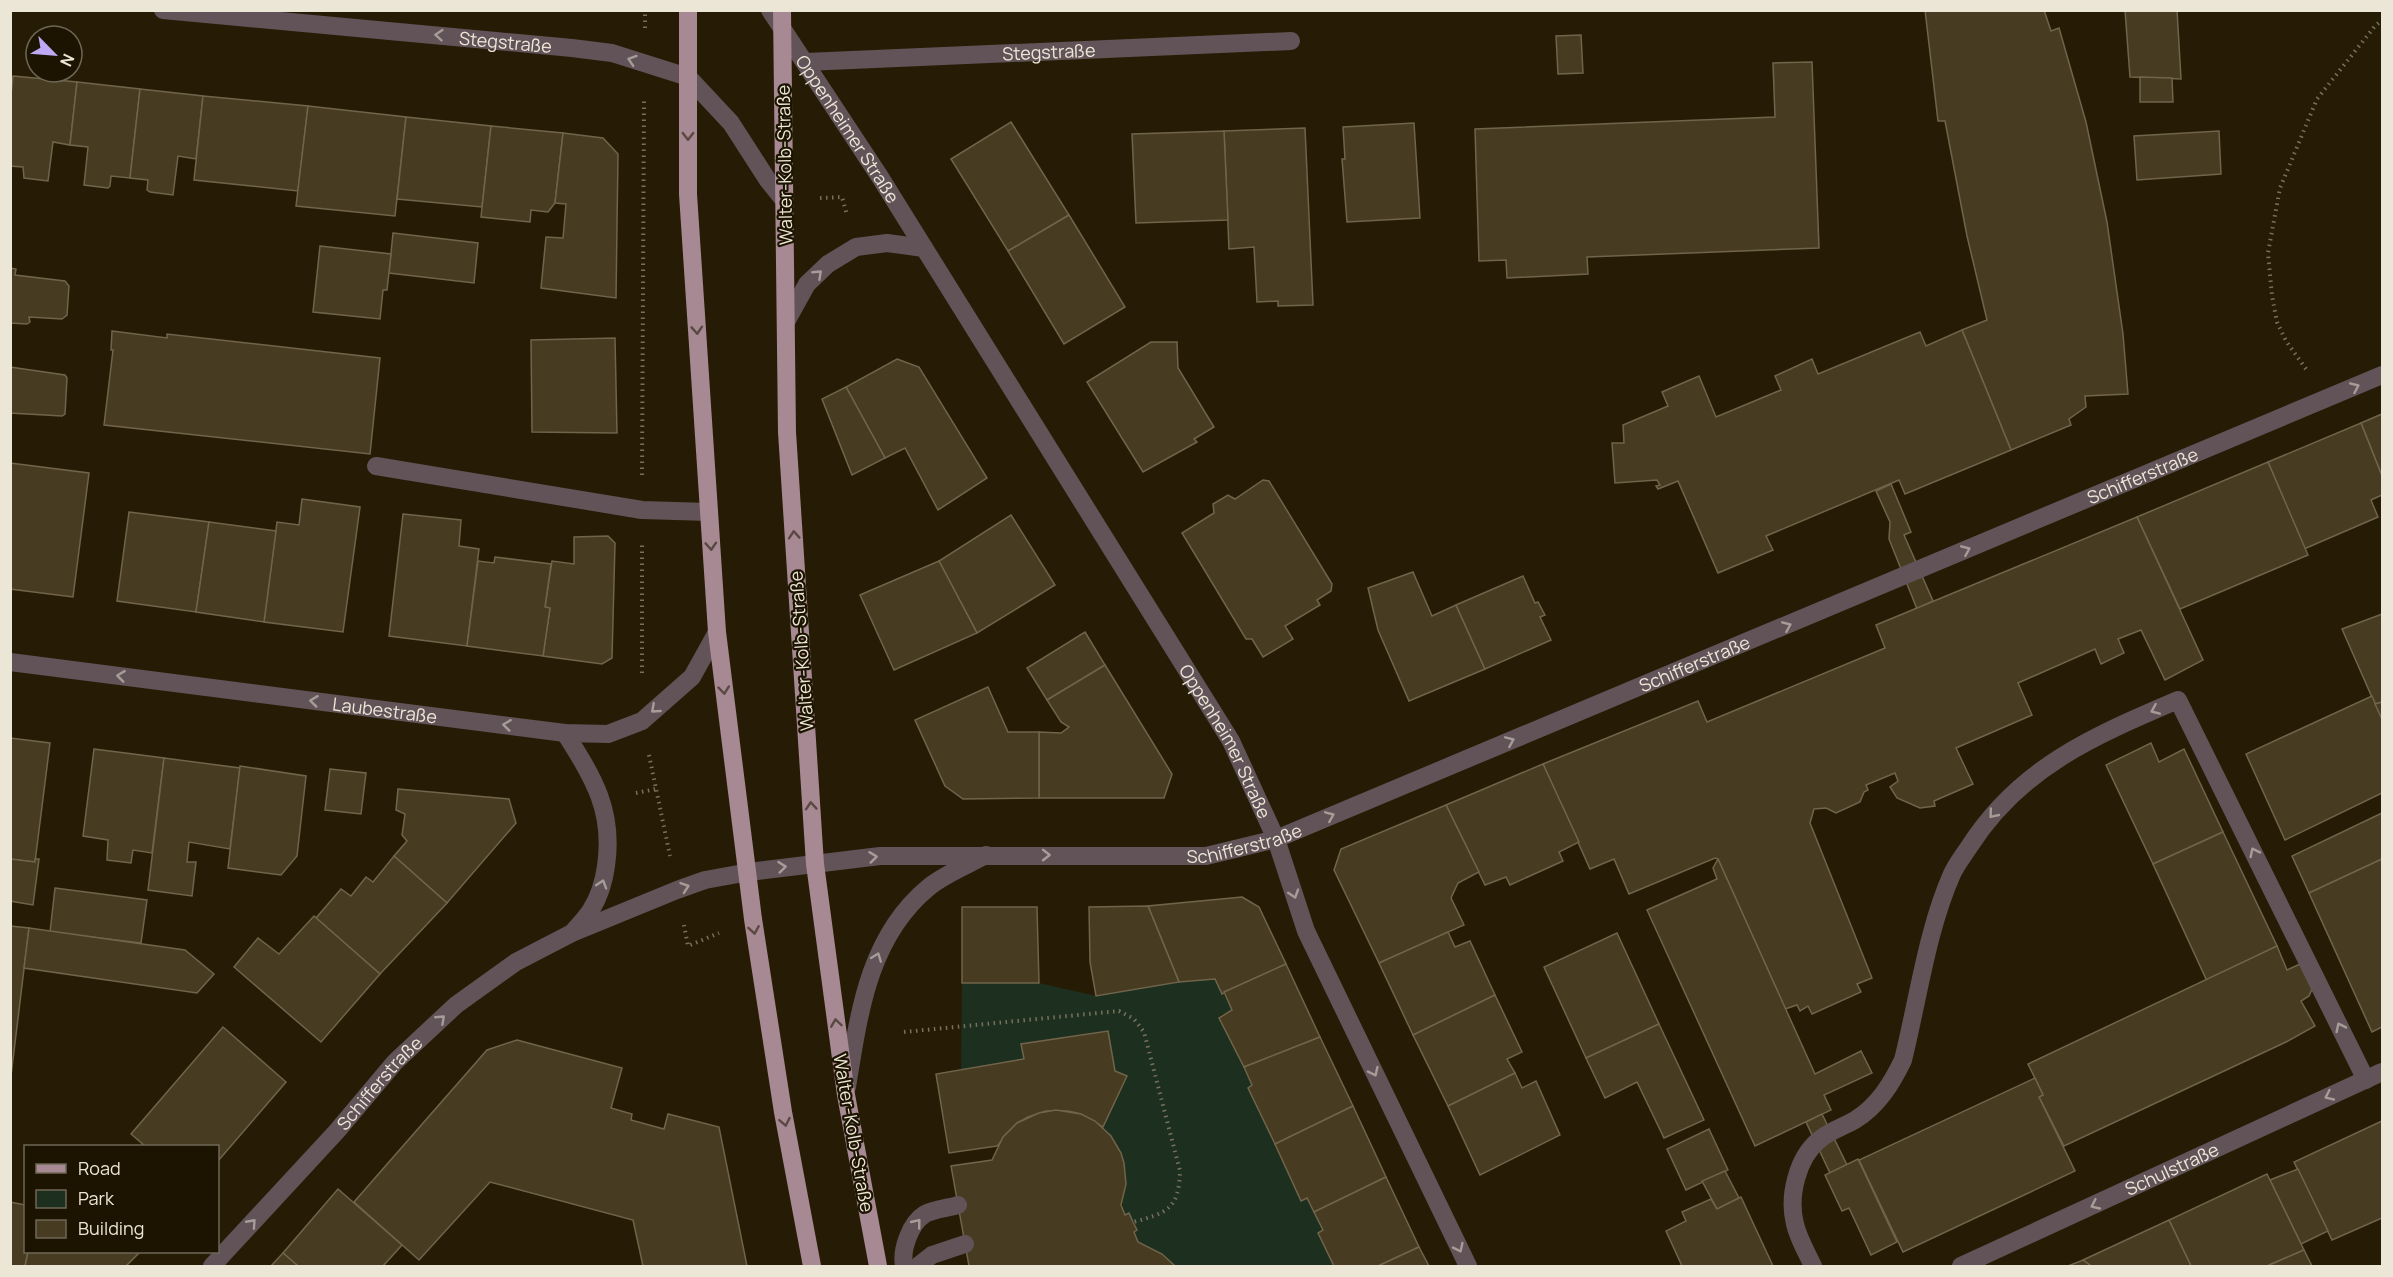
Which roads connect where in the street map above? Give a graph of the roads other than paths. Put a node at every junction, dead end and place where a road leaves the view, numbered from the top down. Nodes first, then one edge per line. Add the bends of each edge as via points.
1 (163, 10) edge
2 (688, 10) edge
3 (770, 10) edge
4 (782, 10) edge
5 (782, 30) junction
6 (1290, 41) dead end
7 (806, 62) junction
8 (688, 77) junction
9 (784, 200) junction
10 (924, 248) junction
11 (786, 322) junction
12 (2382, 375) edge
13 (376, 466) dead end
14 (709, 512) junction
15 (717, 632) junction
16 (10, 662) edge
17 (565, 733) junction
18 (1276, 839) junction
19 (987, 854) junction
20 (815, 864) junction
21 (748, 872) junction
22 (572, 933) junction
23 (2374, 1076) edge
24 (846, 1095) junction
25 (958, 1205) dead end
26 (965, 1244) dead end
27 (212, 1266) edge
28 (812, 1266) edge
29 (878, 1266) edge
30 (904, 1266) edge
31 (918, 1266) edge
32 (1467, 1266) edge
33 (1813, 1266) edge
34 (1961, 1266) edge

8 -> 1 street, Stegstraße via 612,53
2 - 8 main road
3 - 5 street, Oppenheimer Straße
4 - 5 main road, Walter-Kolb-Straße
5 - 7 street, Oppenheimer Straße
5 - 9 main road, Walter-Kolb-Straße
6 - 7 street, Stegstraße
7 - 10 street, Oppenheimer Straße
8 - 9 street, Stegstraße via 732,123
8 -> 14 main road via 688,194
9 - 11 main road, Walter-Kolb-Straße
11 -> 10 street via 807,284 828,264 856,248 887,243
10 - 18 street, Oppenheimer Straße via 1231,741
20 -> 11 main road, Walter-Kolb-Straße via 787,432
18 -> 12 street, Schifferstraße
13 - 14 street via 642,510
14 -> 15 main road
15 -> 17 street, Laubestraße via 692,677 642,721 608,734
15 -> 21 main road
17 -> 16 street, Laubestraße
22 -> 17 street, Schifferstraße via 592,909 603,882 610,842 602,799
19 -> 18 street, Schifferstraße via 1206,856
18 -> 32 street, Oppenheimer Straße via 1306,931
20 -> 19 street, Schifferstraße via 880,856
24 -> 19 street, Schifferstraße via 860,1009 880,948 902,913 930,885
21 -> 20 street, Schifferstraße
24 -> 20 main road, Walter-Kolb-Straße
22 -> 21 street, Schifferstraße via 705,880
21 -> 28 main road via 783,1112
27 -> 22 street, Schifferstraße via 395,1062 456,1005 516,962
23 -> 33 street via 2178,700 2113,728 2035,774 2002,802 1952,872 1939,909 1903,1060 1895,1077 1859,1118 1821,1137 1797,1174 1795,1225
23 -> 34 street, Schulstraße
24 - 29 main road, Walter-Kolb-Straße
30 -> 25 street via 902,1258 908,1235 924,1214
26 - 31 street via 932,1255

